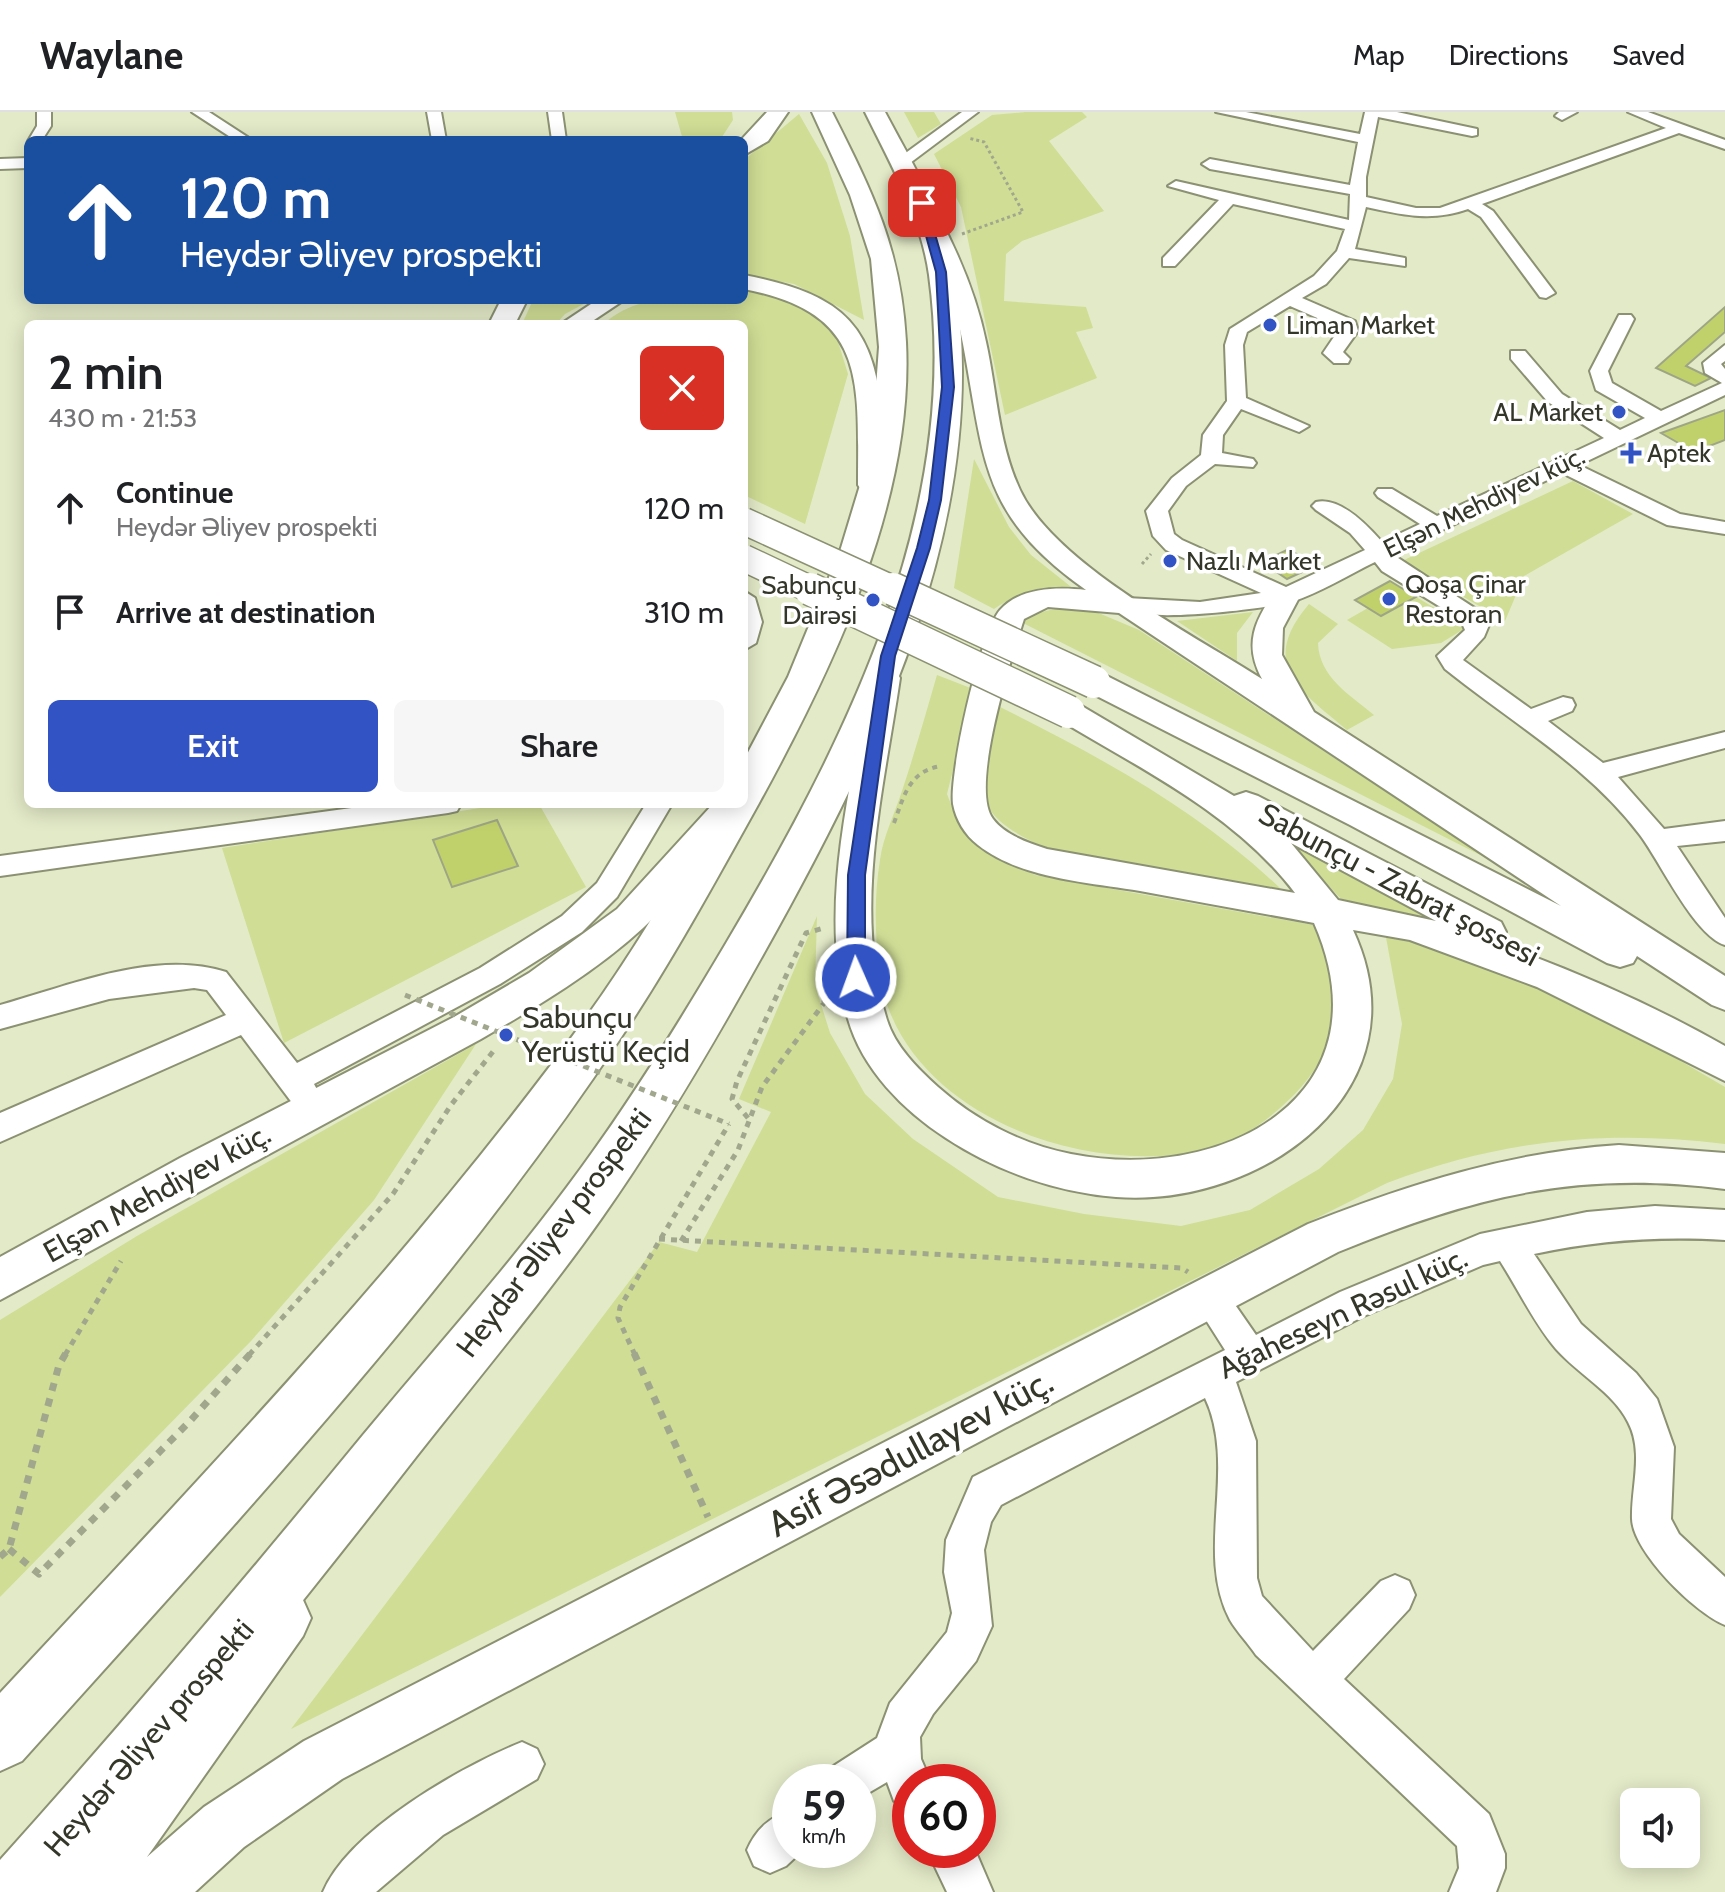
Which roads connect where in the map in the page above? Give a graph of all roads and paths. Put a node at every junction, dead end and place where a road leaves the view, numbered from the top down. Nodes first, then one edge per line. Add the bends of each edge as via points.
1 (44, 112) edge
2 (199, 112) edge
3 (434, 112) edge
4 (555, 112) edge
5 (778, 112) edge
6 (822, 112) edge
7 (875, 112) edge
8 (971, 112) edge
9 (977, 112) edge
10 (1223, 112) edge
11 (1374, 112) edge
12 (1635, 112) edge
13 (1247, 114) edge
14 (1680, 128) junction
15 (1472, 132) dead end
16 (943, 133) junction
17 (38, 136) edge
18 (238, 136) edge
19 (438, 136) edge
20 (558, 136) edge
21 (1365, 139) junction
22 (748, 145) edge
23 (1725, 147) edge
24 (1709, 158) dead end
25 (24, 159) edge
26 (901, 163) junction
27 (0, 164) edge
28 (1210, 164) dead end
29 (1176, 186) dead end
30 (1357, 196) junction
31 (1229, 199) junction
32 (922, 203) junction
33 (1469, 203) junction
34 (1355, 226) junction
35 (962, 235) dead end
36 (1345, 252) junction
37 (1169, 262) dead end
38 (1399, 262) dead end
39 (748, 283) edge
40 (1546, 293) dead end
41 (1289, 299) junction
42 (606, 304) edge
43 (1625, 319) dead end
44 (579, 320) edge
45 (1725, 351) edge
46 (1518, 355) dead end
47 (1341, 359) dead end
48 (1725, 378) edge
49 (1725, 388) edge
50 (1237, 401) junction
51 (1659, 418) junction
52 (1299, 426) dead end
53 (1617, 437) junction
54 (1211, 457) junction
55 (1246, 463) dead end
56 (1562, 465) junction
57 (1385, 493) dead end
58 (871, 495) junction
59 (1323, 506) dead end
60 (748, 523) edge
61 (1436, 525) junction
62 (1724, 530) edge
63 (1378, 554) junction
64 (748, 560) edge
65 (1286, 596) junction
66 (1127, 605) junction
67 (888, 656) junction
68 (1563, 705) dead end
69 (1069, 712) junction
70 (1529, 719) junction
71 (1310, 726) junction
72 (1725, 740) edge
73 (1599, 773) junction
74 (748, 784) edge
75 (419, 808) edge
76 (657, 808) edge
77 (731, 808) edge
78 (735, 808) edge
79 (1725, 831) edge
80 (1658, 839) junction
81 (0, 866) edge
82 (1326, 909) junction
83 (823, 928) dead end
84 (1725, 934) edge
85 (823, 941) dead end
86 (823, 981) dead end
87 (405, 995) dead end
88 (1725, 995) edge
89 (1725, 1009) edge
90 (0, 1017) edge
91 (245, 1020) junction
92 (506, 1035) junction
93 (1690, 1045) junction
94 (1725, 1065) edge
95 (303, 1094) junction
96 (0, 1128) edge
97 (1725, 1171) edge
98 (1725, 1225) edge
99 (558, 1237) junction
100 (659, 1239) junction
101 (681, 1241) junction
102 (1507, 1242) junction
103 (121, 1261) dead end
104 (0, 1280) edge
105 (1208, 1295) junction
106 (1249, 1355) junction
107 (1212, 1373) junction
108 (9, 1549) junction
109 (721, 1550) junction
110 (0, 1557) edge
111 (1395, 1595) dead end
112 (1725, 1605) edge
113 (1313, 1681) junction
114 (0, 1739) edge
115 (522, 1764) dead end
116 (904, 1764) edge
117 (960, 1868) edge
118 (16, 1892) edge
119 (88, 1892) edge
120 (152, 1892) edge
121 (346, 1892) edge
122 (970, 1892) edge
123 (1472, 1892) edge

1 - 17 street
2 - 18 street
3 - 19 street
4 - 20 street
5 - 22 highway
6 - 58 highway via 869,208 888,281 891,385
7 - 26 highway, Heydər Əliyev prospekti
8 - 9 street
8 - 16 street
10 - 13 street
11 - 15 street
11 - 21 street
12 - 14 street
13 - 21 street
14 - 23 street
14 - 33 street
16 - 26 street
16 - 35 path via 984,142 1023,212
21 - 30 street
23 - 24 street
25 - 27 street
26 - 32 highway, Heydər Əliyev prospekti
28 - 30 street
29 - 31 street
30 - 33 street via 1428,214
30 - 34 street
31 - 34 street
31 - 37 street
32 - 66 main road via 966,304 995,457 1007,492 1043,542
32 - 67 highway, Heydər Əliyev prospekti via 941,272 948,387 935,500
33 - 40 street via 1487,214
34 - 36 street
36 - 38 street
36 - 41 street via 1331,272
39 - 58 main road via 803,296 844,323 861,362 870,415
41 - 47 street via 1349,325 1332,353
41 - 50 street via 1246,324 1234,338
42 - 44 main road
43 - 51 street via 1599,380
45 - 48 street via 1712,369
46 - 53 street via 1555,398
49 - 51 street, Elşən Mehdiyev küç.
50 - 52 street
50 - 54 street via 1213,435
51 - 53 street, Elşən Mehdiyev küç.
53 - 56 street, Elşən Mehdiyev küç.
54 - 55 street
54 - 65 street via 1161,501 1157,522 1164,536 1187,552
56 - 61 street, Elşən Mehdiyev küç.
56 - 62 street via 1655,512
57 - 61 street
58 - 74 highway via 862,538 817,648
59 - 63 street via 1358,528
60 - 89 main road, bridge via 1094,682
61 - 63 street, Elşən Mehdiyev küç.
63 - 65 street, Elşən Mehdiyev küç.
63 - 70 street via 1468,614 1476,632 1452,650 1453,664
64 - 69 main road, bridge
65 - 66 street, Elşən Mehdiyev küç. via 1200,609
65 - 71 main road via 1268,626 1267,661
66 - 71 main road
66 - 82 main road via 1046,598 1030,601 1011,615 970,766 967,797 974,819 1010,849 1043,861
67 - 82 main road via 857,875 856,978 869,1025 893,1066 923,1099 961,1128 1051,1169 1094,1177 1189,1174 1232,1163 1272,1143 1327,1093 1342,1066 1352,1029 1353,992
67 - 99 highway, Heydər Əliyev prospekti via 827,800 774,901 677,1065
68 - 70 street
69 - 82 main road via 1237,817 1281,855
69 - 93 main road, Sabunçu - Zabrat şossesi via 1472,923
70 - 73 street
71 - 88 main road
72 - 73 street
73 - 80 street
75 - 81 street
76 - 95 street via 613,881 572,924
77 - 95 main road, Elşən Mehdiyev küç. via 645,905 580,958 503,1009
78 - 114 highway via 602,1029 476,1194 188,1534
79 - 80 street
80 - 84 street
82 - 93 main road via 1414,927 1489,951
83 - 85 path
86 - 101 path via 824,1003 762,1087 738,1150
87 - 92 path, bridge
90 - 91 street via 153,979 206,977 216,980
91 - 95 street
91 - 96 street
92 - 100 path, bridge via 729,1124
92 - 108 path via 451,1105 393,1194 191,1420 39,1574
93 - 94 main road, Sabunçu - Zabrat şossesi
95 - 104 main road, Elşən Mehdiyev küç.
97 - 105 main road, Asif Əsədullayev küç. via 1653,1163 1588,1164 1477,1181 1336,1233
98 - 102 street, Ağaheseyn Rəsul küç. via 1641,1222
99 - 118 highway, Heydər Əliyev prospekti via 265,1602
99 - 119 main road
100 - 101 path
100 - 109 path via 618,1318
101 - 105 path via 1182,1268
102 - 106 street, Ağaheseyn Rəsul küç. via 1422,1272
102 - 112 street via 1568,1336 1644,1412 1655,1447 1651,1522 1665,1548
103 - 108 path via 59,1365
105 - 106 street
105 - 109 main road, Asif Əsədullayev küç.
106 - 107 street, Ağaheseyn Rəsul küç.
107 - 113 street via 1237,1441 1237,1578 1245,1607
107 - 116 street, Ağaheseyn Rəsul küç. via 987,1491 970,1517 965,1560 972,1624 961,1647 902,1722
108 - 110 path
109 - 120 main road, Asif Əsədullayev küç. via 323,1760 224,1827
111 - 113 street
113 - 123 street via 1473,1830 1485,1851 1482,1875
115 - 121 street via 407,1831
117 - 122 street

